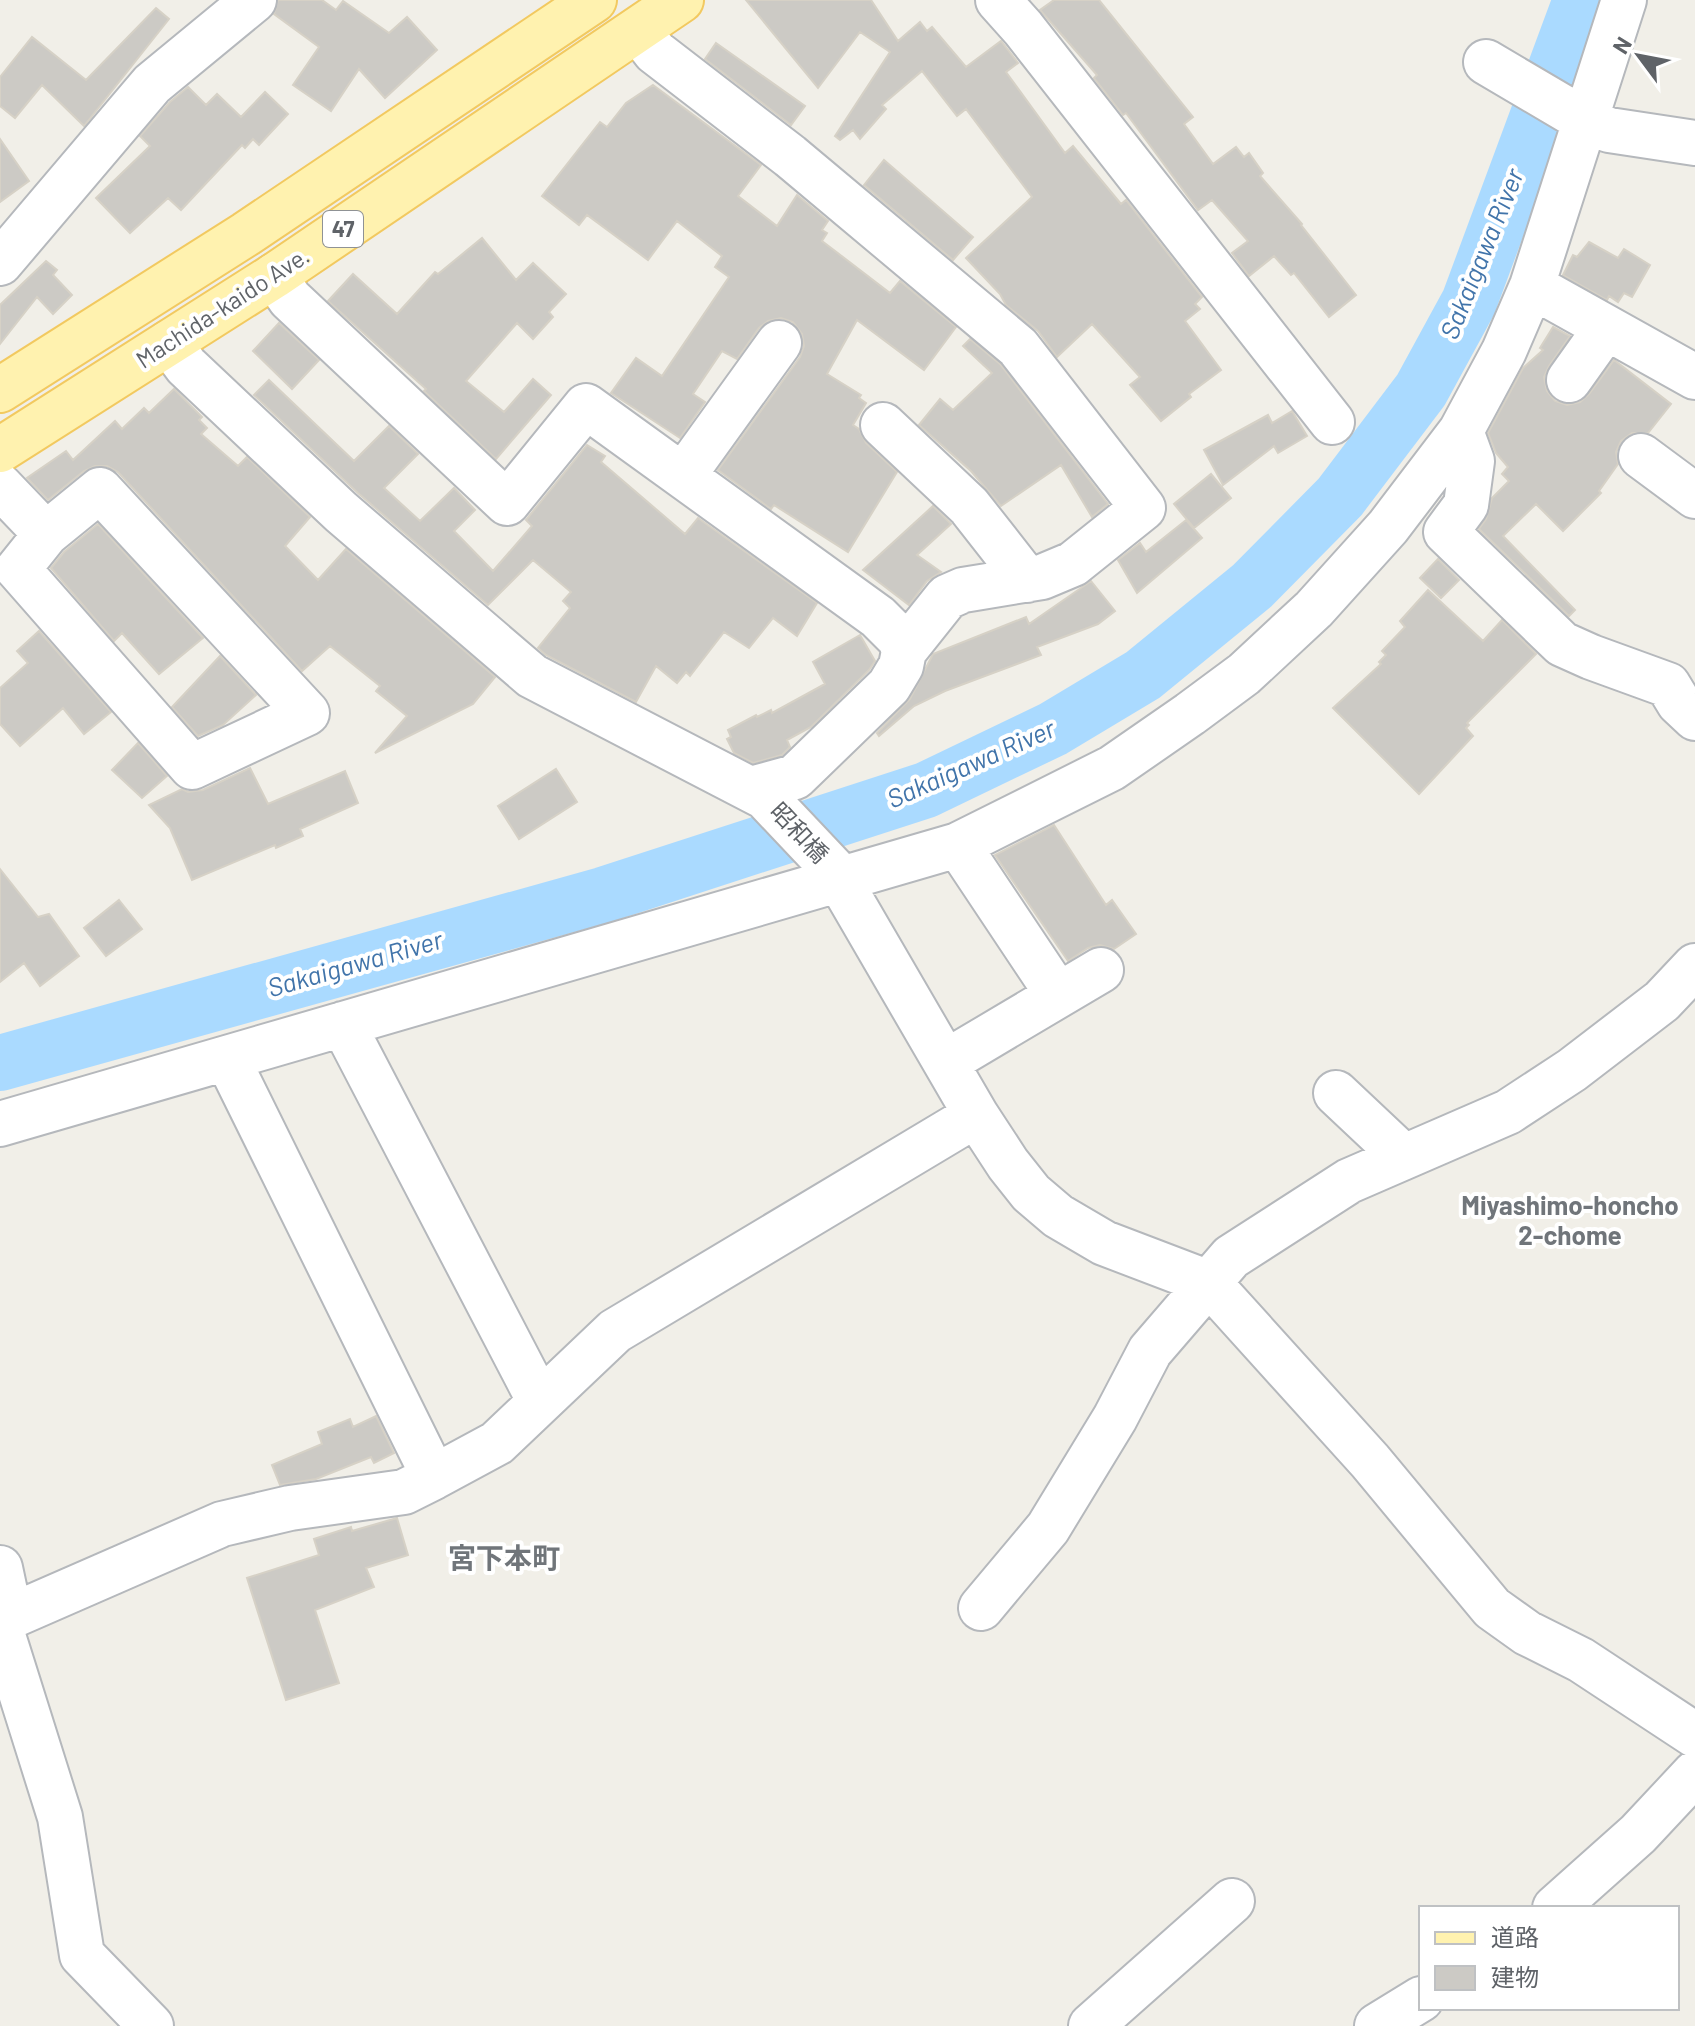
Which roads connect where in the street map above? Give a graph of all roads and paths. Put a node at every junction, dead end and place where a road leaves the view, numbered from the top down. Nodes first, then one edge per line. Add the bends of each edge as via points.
1 (254, 0) edge
2 (594, 0) edge
3 (681, 0) edge
4 (998, 0) edge
5 (1624, 0) edge
6 (638, 30) junction
7 (1495, 68) dead end
8 (1582, 118) junction
9 (1695, 143) edge
10 (0, 263) edge
11 (274, 276) junction
12 (1532, 286) junction
13 (1606, 328) junction
14 (169, 343) junction
15 (779, 343) dead end
16 (1695, 377) edge
17 (1569, 380) dead end
18 (0, 390) edge
19 (1332, 422) dead end
20 (883, 425) dead end
21 (1461, 431) junction
22 (0, 450) edge
23 (1641, 456) dead end
24 (683, 476) junction
25 (1690, 480) edge
26 (0, 486) edge
27 (46, 534) junction
28 (1027, 580) junction
29 (904, 651) junction
30 (1695, 718) edge
31 (770, 788) junction
32 (958, 845) junction
33 (836, 874) junction
34 (1695, 966) edge
35 (1101, 970) dead end
36 (1058, 995) junction
37 (343, 1024) junction
38 (227, 1058) junction
39 (946, 1062) junction
40 (1336, 1093) dead end
41 (976, 1115) junction
42 (0, 1124) edge
43 (1404, 1157) junction
44 (1209, 1283) junction
45 (540, 1402) junction
46 (434, 1477) junction
47 (0, 1568) edge
48 (981, 1608) dead end
49 (3, 1620) edge
50 (1695, 1735) edge
51 (1695, 1773) edge
52 (1232, 1901) dead end
53 (1557, 1906) edge
54 (1419, 2000) edge
55 (151, 2026) edge
56 (1091, 2026) edge
57 (1377, 2026) edge

1 - 10 street via 152,84
2 - 18 main road, Machida-kaido Ave. / 47 via 259,226
3 - 6 main road, Machida-kaido Ave. / 47
4 - 19 street
5 - 8 street
6 - 11 main road, Machida-kaido Ave. / 47
6 - 28 street via 655,52 778,146 1018,347 1143,508 1073,564
7 - 8 street
8 - 9 street via 1609,130
8 - 12 street
11 - 14 main road, Machida-kaido Ave. / 47
11 - 24 street via 290,299 507,503 586,406
12 - 13 street
12 - 21 street
13 - 16 street
13 - 17 street
14 - 22 main road, Machida-kaido Ave. / 47
14 - 31 street, 昭和橋 via 186,366 341,512 532,676
15 - 24 street
20 - 28 street via 969,506
21 - 30 street via 1472,461 1466,505 1446,532 1562,644 1668,685
21 - 32 street via 1388,527 1314,609 1244,674 1112,768
23 - 25 street
24 - 29 street via 878,617 900,639
26 - 27 street
27 - 27 street via 18,569 192,767 307,713 100,490
28 - 29 street via 947,597
29 - 31 street via 889,686
31 - 33 street, 昭和橋
32 - 33 street
32 - 36 street
33 - 37 street
33 - 39 street, 昭和橋
34 - 43 street via 1662,1001 1572,1070 1508,1112
35 - 36 street
36 - 39 street
37 - 38 street
37 - 45 street
38 - 42 street
38 - 46 street
39 - 41 street, 昭和橋
40 - 43 street
41 - 44 street, 昭和橋 via 1031,1193 1058,1216 1104,1243
41 - 45 street via 615,1331
43 - 44 street via 1349,1181 1231,1257
44 - 48 street via 1150,1351 1048,1528
44 - 50 street via 1370,1461 1492,1608
45 - 46 street via 497,1443
46 - 49 street via 404,1492 222,1524
47 - 49 street
49 - 55 street via 60,1817 82,1955
51 - 53 street via 1638,1834
52 - 56 street
54 - 57 street

